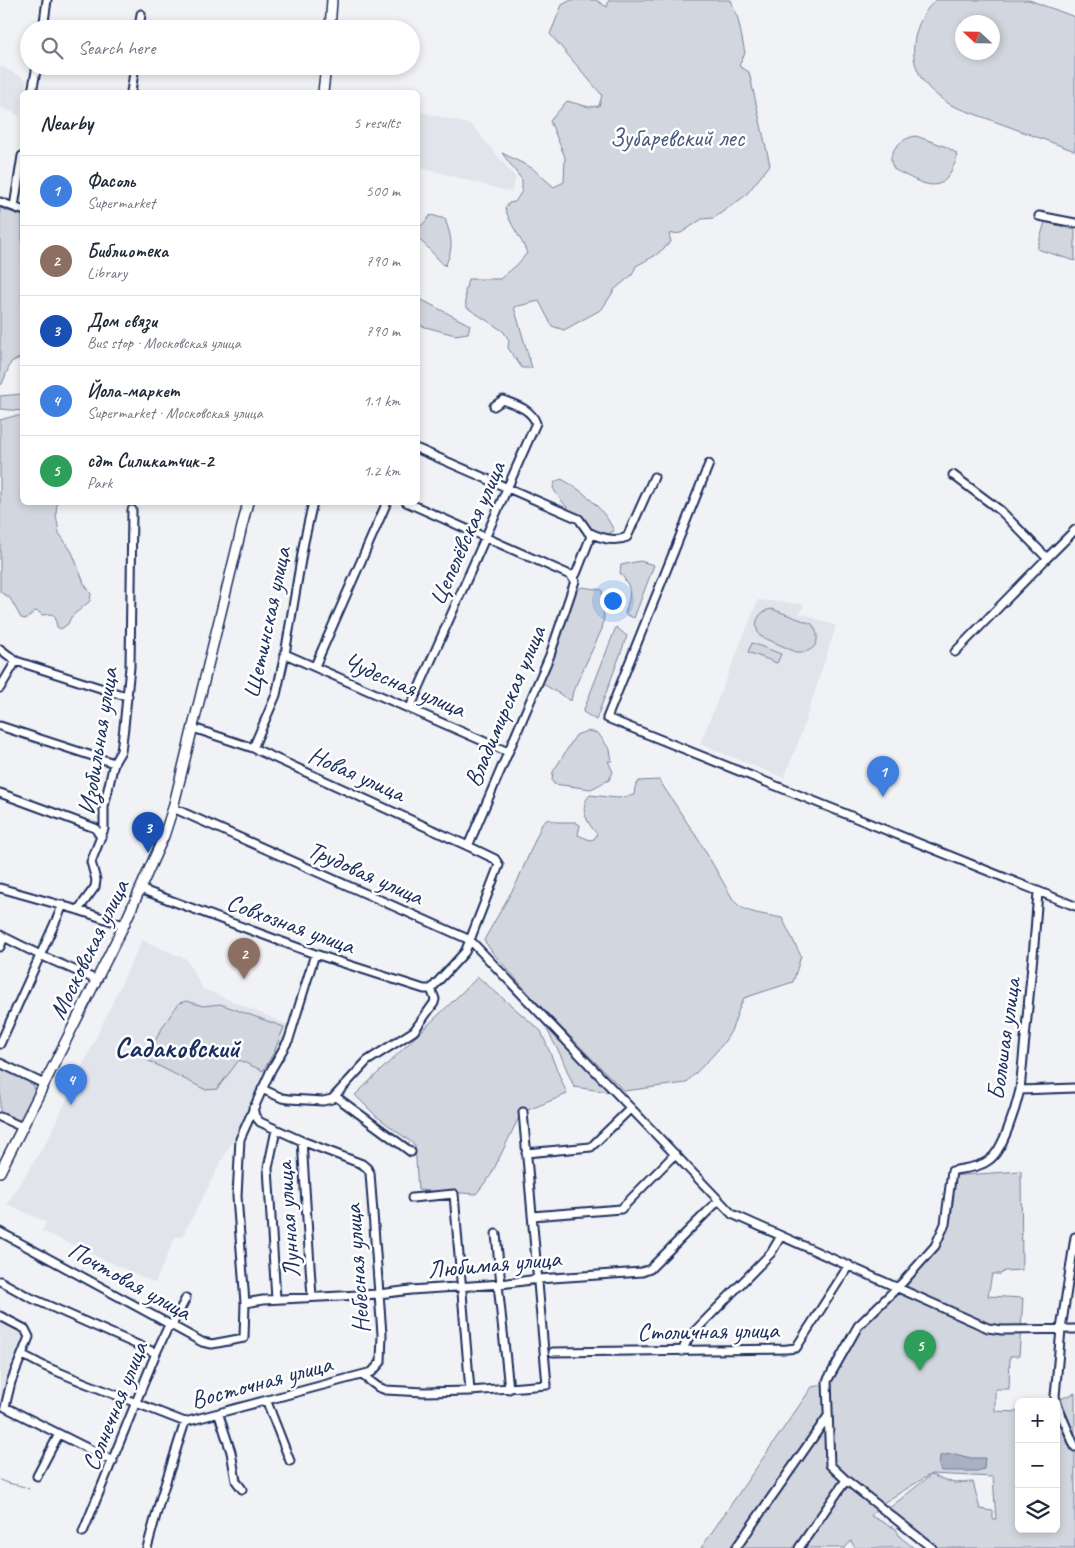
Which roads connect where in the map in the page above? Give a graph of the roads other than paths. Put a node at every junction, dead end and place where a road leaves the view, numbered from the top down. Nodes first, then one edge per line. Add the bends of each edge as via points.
1 (47, 0) edge
2 (332, 0) edge
3 (141, 14) dead end
4 (44, 20) edge
5 (140, 20) edge
6 (331, 20) edge
7 (35, 75) edge
8 (134, 75) edge
9 (325, 75) edge
10 (32, 90) edge
11 (131, 90) edge
12 (322, 90) edge
13 (20, 192) edge
14 (0, 202) edge
15 (14, 207) junction
16 (20, 209) edge
17 (1039, 216) dead end
18 (1075, 223) edge
19 (494, 406) dead end
20 (420, 450) edge
21 (709, 464) dead end
22 (953, 475) dead end
23 (654, 477) dead end
24 (508, 488) junction
25 (247, 505) edge
26 (312, 505) edge
27 (385, 505) edge
28 (413, 505) edge
29 (132, 510) dead end
30 (1075, 530) edge
31 (588, 532) junction
32 (485, 537) junction
33 (1047, 558) junction
34 (573, 578) junction
35 (0, 649) edge
36 (955, 652) dead end
37 (285, 654) junction
38 (16, 661) junction
39 (315, 666) junction
40 (0, 688) edge
41 (128, 696) junction
42 (410, 708) junction
43 (0, 726) edge
44 (193, 728) junction
45 (253, 748) junction
46 (508, 752) junction
47 (114, 763) junction
48 (0, 793) edge
49 (173, 808) junction
50 (101, 837) junction
51 (468, 846) junction
52 (0, 888) edge
53 (140, 890) junction
54 (1038, 892) junction
55 (63, 905) junction
56 (1075, 906) edge
57 (78, 910) junction
58 (124, 925) junction
59 (2, 936) edge
60 (470, 940) junction
61 (0, 947) edge
62 (315, 954) junction
63 (40, 955) junction
64 (97, 980) junction
65 (431, 989) junction
66 (0, 1044) edge
67 (0, 1063) edge
68 (44, 1084) junction
69 (1075, 1088) edge
70 (262, 1090) junction
71 (1020, 1090) junction
72 (336, 1096) junction
73 (254, 1108) junction
74 (631, 1108) junction
75 (522, 1112) dead end
76 (0, 1117) edge
77 (22, 1127) junction
78 (276, 1130) junction
79 (302, 1141) junction
80 (411, 1152) dead end
81 (526, 1154) junction
82 (674, 1154) junction
83 (0, 1172) edge
84 (412, 1198) dead end
85 (719, 1200) junction
86 (532, 1216) junction
87 (0, 1232) edge
88 (496, 1234) dead end
89 (781, 1236) junction
90 (1075, 1237) edge
91 (849, 1265) junction
92 (538, 1279) junction
93 (0, 1281) edge
94 (500, 1284) junction
95 (462, 1286) junction
96 (898, 1287) junction
97 (379, 1294) junction
98 (312, 1297) junction
99 (186, 1298) dead end
100 (276, 1299) junction
101 (245, 1303) junction
102 (0, 1316) edge
103 (169, 1325) junction
104 (1061, 1329) junction
105 (1075, 1329) edge
106 (682, 1351) junction
107 (156, 1352) junction
108 (553, 1352) dead end
109 (23, 1355) junction
110 (372, 1372) joint
111 (362, 1375) junction
112 (509, 1389) junction
113 (470, 1391) junction
114 (267, 1402) junction
115 (136, 1403) junction
116 (219, 1415) junction
117 (828, 1416) junction
118 (186, 1422) junction
119 (59, 1434) junction
120 (1075, 1446) edge
121 (113, 1461) junction
122 (290, 1461) dead end
123 (37, 1476) dead end
124 (846, 1480) junction
125 (242, 1489) dead end
126 (83, 1532) dead end
127 (147, 1548) edge
128 (737, 1548) edge
129 (799, 1548) edge
130 (932, 1548) edge

1 - 4 street
2 - 6 main road
3 - 5 street
7 - 10 street
8 - 11 street
9 - 12 main road
13 - 15 street
14 - 15 street
15 - 16 street
17 - 18 street
19 - 24 street, Цепелёвская улица via 503,400 525,409 536,422
20 - 24 street
21 - 54 street via 607,718
22 - 33 street via 1001,511
23 - 31 street via 627,537 610,539
24 - 31 street via 579,519
24 - 32 street, Цепелёвская улица
25 - 44 main road, Московская улица
26 - 37 street, Щетинская улица
27 - 39 street
28 - 32 street
29 - 41 street, Изобильная улица
30 - 33 street
31 - 34 street, Владимирская улица via 591,536
32 - 34 street
32 - 42 street, Цепелёвская улица
33 - 36 street
34 - 46 street, Владимирская улица via 550,655
35 - 38 street
37 - 39 street, Чудесная улица
37 - 45 street, Щетинская улица via 276,695
38 - 40 street
38 - 41 street
39 - 42 street, Чудесная улица
41 - 47 street, Изобильная улица via 121,751
42 - 46 street, Чудесная улица
43 - 47 street
44 - 45 street, Новая улица
44 - 49 main road, Московская улица
45 - 51 street, Новая улица
46 - 51 street, Владимирская улица
47 - 50 street, Изобильная улица
48 - 50 street via 95,828
49 - 53 main road, Московская улица
49 - 60 street, Трудовая улица
50 - 57 street, Изобильная улица via 91,862 96,880
51 - 60 street, Новая улица via 495,859 499,865
52 - 55 street
53 - 58 main road, Московская улица
53 - 62 street, Совхозная улица
54 - 56 street
54 - 71 street, Большая улица
55 - 57 street
55 - 63 street
57 - 58 street
58 - 64 main road, Московская улица
59 - 61 street
59 - 63 street
60 - 65 street via 464,952
60 - 74 street
62 - 65 street, Совхозная улица via 424,990
62 - 70 street via 289,1039
63 - 64 street
63 - 66 street
64 - 68 main road, Московская улица
65 - 72 street via 434,1003 417,1028 368,1061
67 - 68 street
68 - 77 main road, Московская улица
69 - 71 street
70 - 72 street via 290,1099 323,1101
70 - 73 street
71 - 96 street, Большая улица via 997,1153 981,1165 952,1171 945,1224 936,1246
72 - 80 street
73 - 78 street via 260,1122
73 - 101 street via 240,1139 237,1196
74 - 81 street via 591,1148
74 - 82 street
75 - 81 street
76 - 77 street
77 - 83 main road, Московская улица
78 - 79 street
78 - 100 street via 268,1168
79 - 97 street, Небесная улица via 362,1164 370,1173
79 - 98 street, Лунная улица
81 - 86 street
82 - 85 street
82 - 86 street via 621,1209
84 - 95 street via 454,1194
85 - 89 street via 732,1214
85 - 92 street, Любимая улица via 650,1269
86 - 92 street
87 - 103 street, Почтовая улица
88 - 94 street
89 - 91 street
89 - 106 street via 771,1253 689,1337
90 - 104 street
91 - 96 street
91 - 106 street, Столичная улица via 796,1348
92 - 94 street, Любимая улица
92 - 112 street via 547,1385
93 - 107 street via 29,1297
94 - 95 street, Любимая улица
94 - 112 street
95 - 97 street, Любимая улица
95 - 113 street
96 - 104 street via 988,1328
96 - 117 street via 858,1326 827,1382
97 - 98 street, Любимая улица
97 - 110 street, Небесная улица via 380,1362
98 - 100 street, Любимая улица
99 - 103 street, Солнечная улица
100 - 101 street, Любимая улица
101 - 103 street, Почтовая улица via 244,1338 212,1344
102 - 109 street via 28,1332
103 - 107 street, Солнечная улица
104 - 105 street
104 - 120 street via 1055,1396
106 - 108 street, Столичная улица
107 - 115 street, Солнечная улица
109 - 115 street, Восточная улица
109 - 119 street via 11,1382 5,1407
110 - 111 street, Восточная улица
111 - 113 street via 386,1390
111 - 114 street, Восточная улица
112 - 113 street
114 - 116 street, Восточная улица
114 - 122 street
115 - 118 street, Восточная улица
115 - 121 street, Солнечная улица
116 - 118 street, Восточная улица
116 - 125 street via 236,1481
117 - 124 street via 830,1465
117 - 128 street
118 - 127 street
119 - 121 street
119 - 123 street
121 - 126 street, Солнечная улица
124 - 129 street
124 - 130 street

